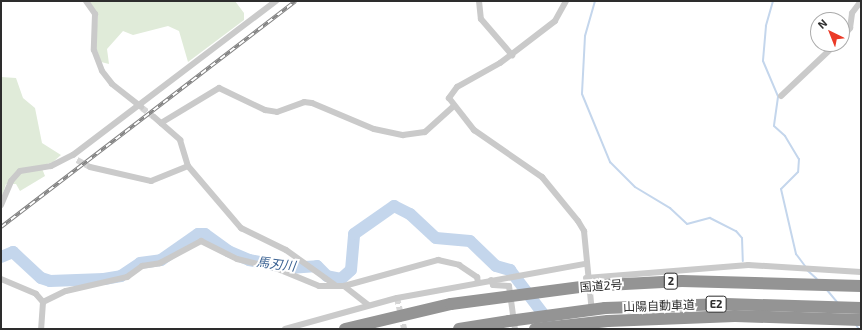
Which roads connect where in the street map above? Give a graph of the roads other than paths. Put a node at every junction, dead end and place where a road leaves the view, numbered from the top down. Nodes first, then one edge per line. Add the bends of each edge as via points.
1 (86, 1) edge
2 (276, 1) edge
3 (479, 1) edge
4 (566, 1) edge
5 (861, 1) edge
6 (850, 28) edge
7 (828, 52) edge
8 (512, 55) junction
9 (781, 96) dead end
10 (141, 107) junction
11 (453, 107) junction
12 (154, 117) tunnel mouth
13 (161, 123) junction
14 (188, 166) junction
15 (90, 167) tunnel mouth
16 (1, 205) edge
17 (586, 264) junction
18 (861, 272) edge
19 (1, 278) edge
20 (491, 280) junction
21 (478, 282) junction
22 (587, 282) junction
23 (336, 285) junction
24 (344, 286) junction
25 (861, 286) edge
26 (521, 293) junction
27 (43, 302) junction
28 (368, 305) junction
29 (861, 308) edge
30 (861, 320) edge
31 (512, 325) edge
32 (40, 329) edge
33 (285, 329) edge
34 (345, 329) edge
35 (459, 329) edge
36 (535, 329) edge
37 (594, 329) edge

1 - 10 street via 95,14 93,41 97,61 112,84
2 - 10 street
3 - 8 street via 481,19
4 - 8 street via 555,21
5 - 6 street via 852,13
7 - 9 street
8 - 11 street via 451,92
10 - 16 street via 75,158 51,166 20,171 11,181
11 - 13 street via 425,132 403,135 374,129 312,102 277,112 265,110 219,88
11 - 17 street via 474,130 537,173 561,199 584,231
12 - 13 street
13 - 14 street via 180,140
14 - 15 street via 151,181
14 - 23 street via 241,228 286,250
17 - 20 street
17 - 22 street
18 - 22 street via 796,267 690,268
19 - 27 street via 29,289
20 - 21 street
20 - 26 street via 493,285 509,286
21 - 24 street via 477,277 459,265 438,260
21 - 28 street
22 - 25 highway, 国道2号 / 2 via 682,281
22 - 26 highway, 国道2号 / 2
22 - 37 street
23 - 24 street
23 - 27 street via 320,286 278,269 237,259 201,241 160,263 142,266 127,277 66,291
24 - 28 street
26 - 31 street
26 - 34 highway, 国道2号 / 2 via 430,308
27 - 32 street
28 - 33 street
29 - 31 highway, 山陽自動車道 / E2, bridge via 726,304 605,308
30 - 36 highway, 山陽自動車道 / E2, bridge via 735,316 608,321
31 - 35 highway, 山陽自動車道 / E2

